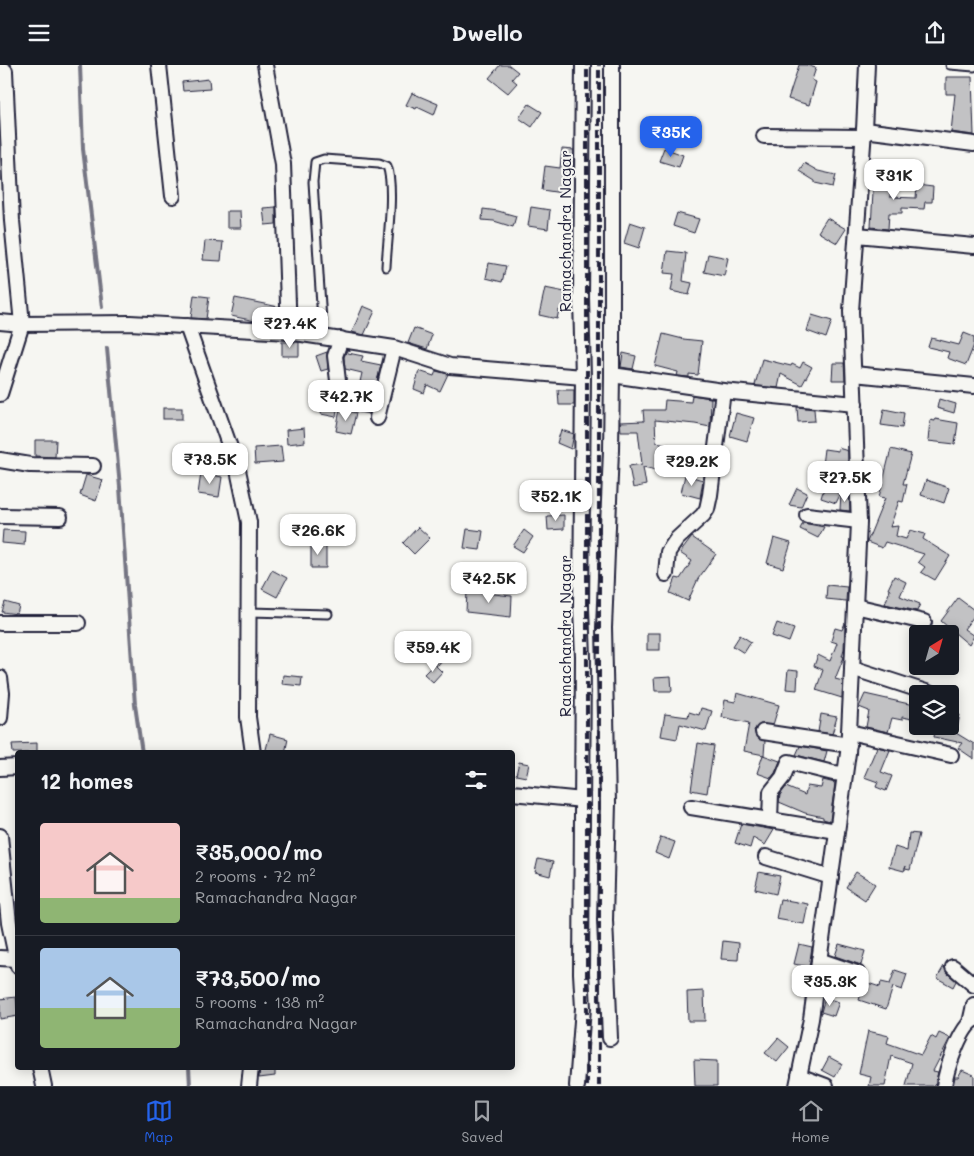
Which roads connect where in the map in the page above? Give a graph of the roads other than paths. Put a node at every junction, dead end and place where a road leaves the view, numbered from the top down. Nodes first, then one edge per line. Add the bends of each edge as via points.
1 (159, 65) edge
2 (265, 65) edge
3 (583, 65) edge
4 (612, 65) edge
5 (866, 65) edge
6 (950, 65) edge
7 (974, 67) edge
8 (0, 68) edge
9 (864, 134) junction
10 (764, 136) dead end
11 (974, 144) edge
12 (5, 161) edge
13 (174, 196) dead end
14 (857, 235) junction
15 (974, 246) edge
16 (386, 267) dead end
17 (0, 322) edge
18 (22, 324) junction
19 (187, 326) junction
20 (289, 332) junction
21 (323, 336) junction
22 (341, 339) junction
23 (394, 348) junction
24 (854, 374) junction
25 (612, 375) junction
26 (583, 377) junction
27 (974, 386) edge
28 (339, 389) dead end
29 (723, 391) junction
30 (0, 394) edge
31 (855, 404) junction
32 (377, 418) dead end
33 (0, 460) edge
34 (93, 466) dead end
35 (807, 515) dead end
36 (0, 516) edge
37 (60, 517) dead end
38 (859, 521) junction
39 (666, 573) dead end
40 (855, 605) junction
41 (249, 612) junction
42 (328, 614) dead end
43 (924, 622) dead end
44 (0, 623) edge
45 (78, 623) dead end
46 (852, 668) junction
47 (0, 678) edge
48 (909, 687) edge
49 (0, 718) edge
50 (763, 732) dead end
51 (849, 739) junction
52 (253, 750) edge
53 (951, 755) dead end
54 (15, 767) edge
55 (0, 768) edge
56 (845, 774) junction
57 (515, 793) edge
58 (583, 800) junction
59 (691, 807) dead end
60 (770, 820) junction
61 (837, 831) junction
62 (0, 836) edge
63 (766, 857) dead end
64 (831, 877) junction
65 (15, 952) edge
66 (0, 958) edge
67 (819, 961) junction
68 (15, 962) edge
69 (953, 967) dead end
70 (857, 973) dead end
71 (974, 985) edge
72 (974, 1005) edge
73 (972, 1021) edge
74 (610, 1038) dead end
75 (41, 1070) edge
76 (251, 1070) edge
77 (798, 1081) edge
78 (44, 1086) edge
79 (249, 1086) edge
80 (577, 1086) edge
81 (826, 1086) edge
82 (944, 1086) edge

1 - 13 street
2 - 20 street via 283,164
3 - 26 street, Ramachandra Nagar
4 - 25 street
5 - 9 street
6 - 7 lane
8 - 12 street via 4,71
9 - 10 street
9 - 11 street
9 - 14 street
12 - 18 street
14 - 15 street
14 - 24 street via 851,311
16 - 21 lane via 390,196 387,166 324,159 315,162 313,182
17 - 18 street
18 - 19 street
18 - 30 street
19 - 20 street
19 - 41 street via 240,479 249,522
20 - 21 street
21 - 22 street
22 - 23 street
22 - 28 street via 335,356
23 - 26 street via 450,366
23 - 32 street
24 - 27 street
24 - 31 street
25 - 29 street
25 - 74 street via 604,628
26 - 58 street, Ramachandra Nagar
29 - 31 street
29 - 39 street via 707,509 668,552
31 - 38 street
33 - 34 street via 30,465
35 - 38 street
36 - 37 street
38 - 40 street
40 - 43 street
40 - 46 street
41 - 42 lane
41 - 52 street via 248,717
44 - 45 street
46 - 48 street
46 - 51 street
47 - 49 street
50 - 51 street
51 - 53 street
51 - 56 street
54 - 55 street
56 - 60 street via 789,762 772,793
56 - 61 street
57 - 58 street
58 - 80 street, Ramachandra Nagar via 583,1008
59 - 60 street
60 - 61 street
61 - 64 street
62 - 65 street
63 - 64 street
64 - 67 street
66 - 68 street
67 - 70 street
67 - 77 street
69 - 71 street
72 - 73 street
73 - 82 street via 956,1045
75 - 78 street
76 - 79 street
77 - 81 street

